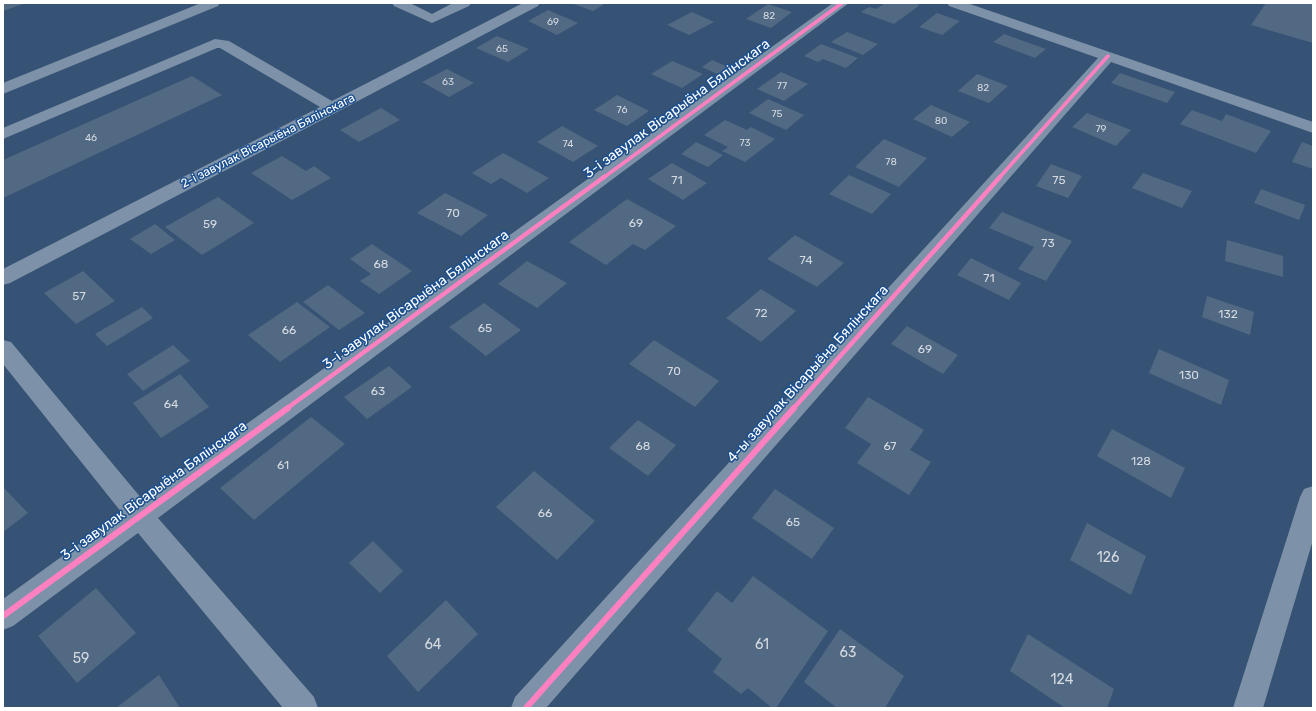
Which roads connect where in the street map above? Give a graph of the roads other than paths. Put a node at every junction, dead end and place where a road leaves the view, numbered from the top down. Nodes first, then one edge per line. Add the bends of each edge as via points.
1 (213, 3) edge
2 (399, 3) edge
3 (464, 3) edge
4 (533, 3) edge
5 (842, 3) edge
6 (954, 3) edge
7 (1108, 56) junction
8 (3, 89) edge
9 (333, 108) junction
10 (1313, 128) edge
11 (3, 134) edge
12 (3, 278) edge
13 (3, 348) edge
14 (1313, 497) edge
15 (140, 516) junction
16 (3, 616) edge
17 (303, 708) edge
18 (526, 708) edge
19 (1248, 708) edge

1 - 8 street
2 - 3 street via 432,19
4 - 9 street, 2-і завулак Вісарыёна Бялінскага
5 - 15 street, 3-і завулак Вісарыёна Бялінскага
6 - 7 street
7 - 10 street
7 - 18 street, 4-ы завулак Вісарыёна Бялінскага
9 - 11 street via 224,44 215,43
9 - 12 street, 2-і завулак Вісарыёна Бялінскага
13 - 15 street
14 - 19 street
15 - 16 street, 3-і завулак Вісарыёна Бялінскага
15 - 17 street

